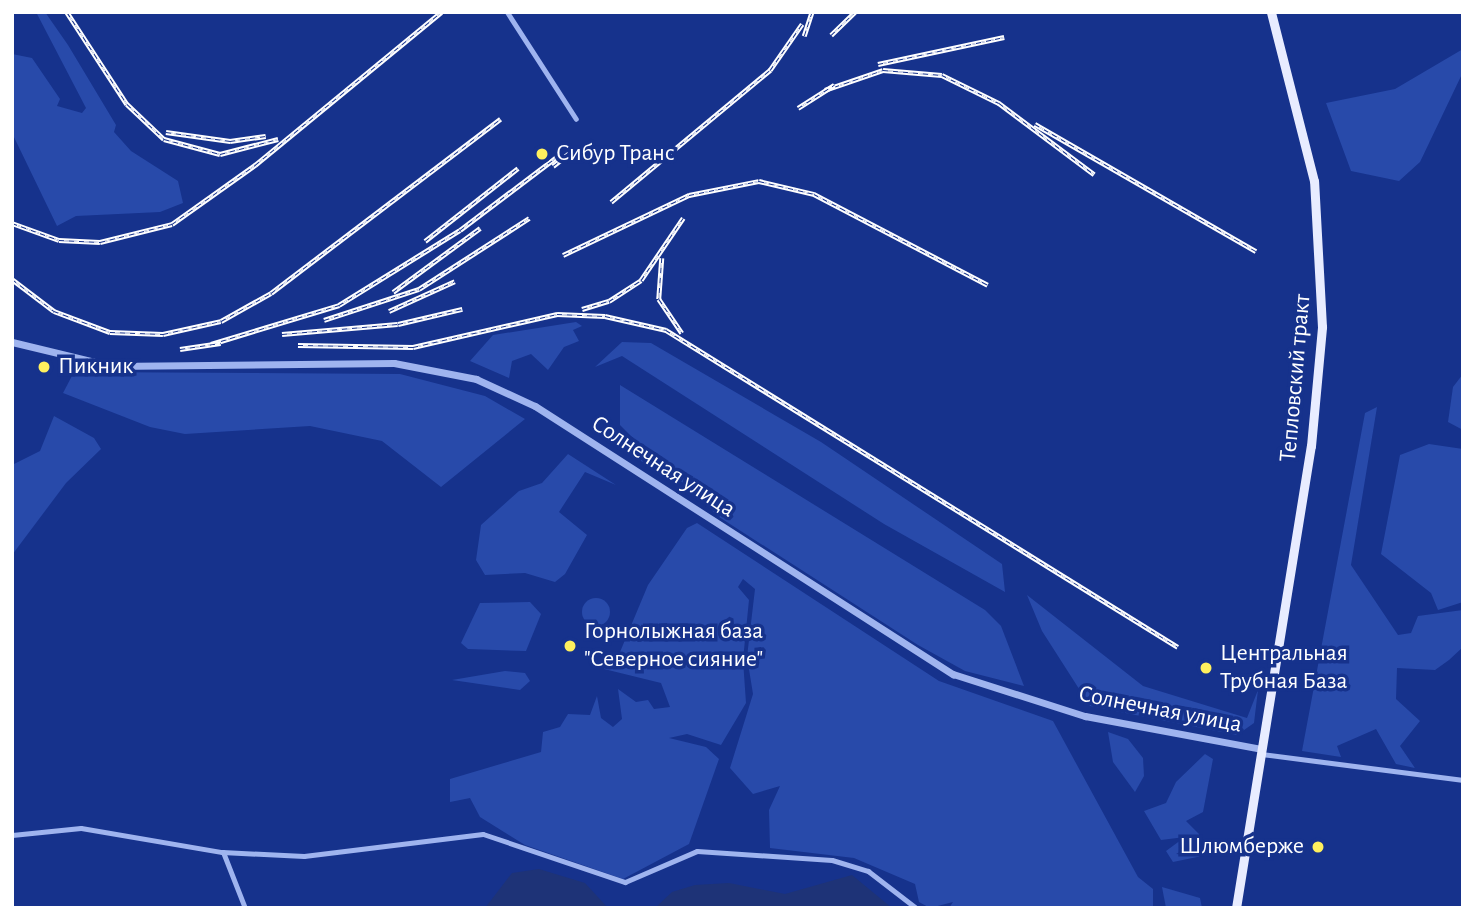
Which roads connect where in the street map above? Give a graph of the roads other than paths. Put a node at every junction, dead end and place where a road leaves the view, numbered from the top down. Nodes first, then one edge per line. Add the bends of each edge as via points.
1 (507, 12) edge
2 (1271, 12) edge
3 (576, 118) dead end
4 (12, 342) edge
5 (1261, 751) junction
6 (1463, 780) edge
7 (12, 835) edge
8 (222, 852) junction
9 (245, 908) edge
10 (916, 908) edge
11 (1236, 908) edge

1 - 3 street
2 - 5 main road, Тепловский тракт via 1310,158 1323,289 1311,446
4 - 5 street, Солнечная улица via 112,366 394,363 477,379 535,406 953,674 1085,716
5 - 6 street, Солнечная улица
5 - 11 main road, Тепловский тракт
7 - 8 street via 81,828
8 - 9 street
8 - 10 street via 357,854 483,834 625,882 697,850 832,860 868,870

